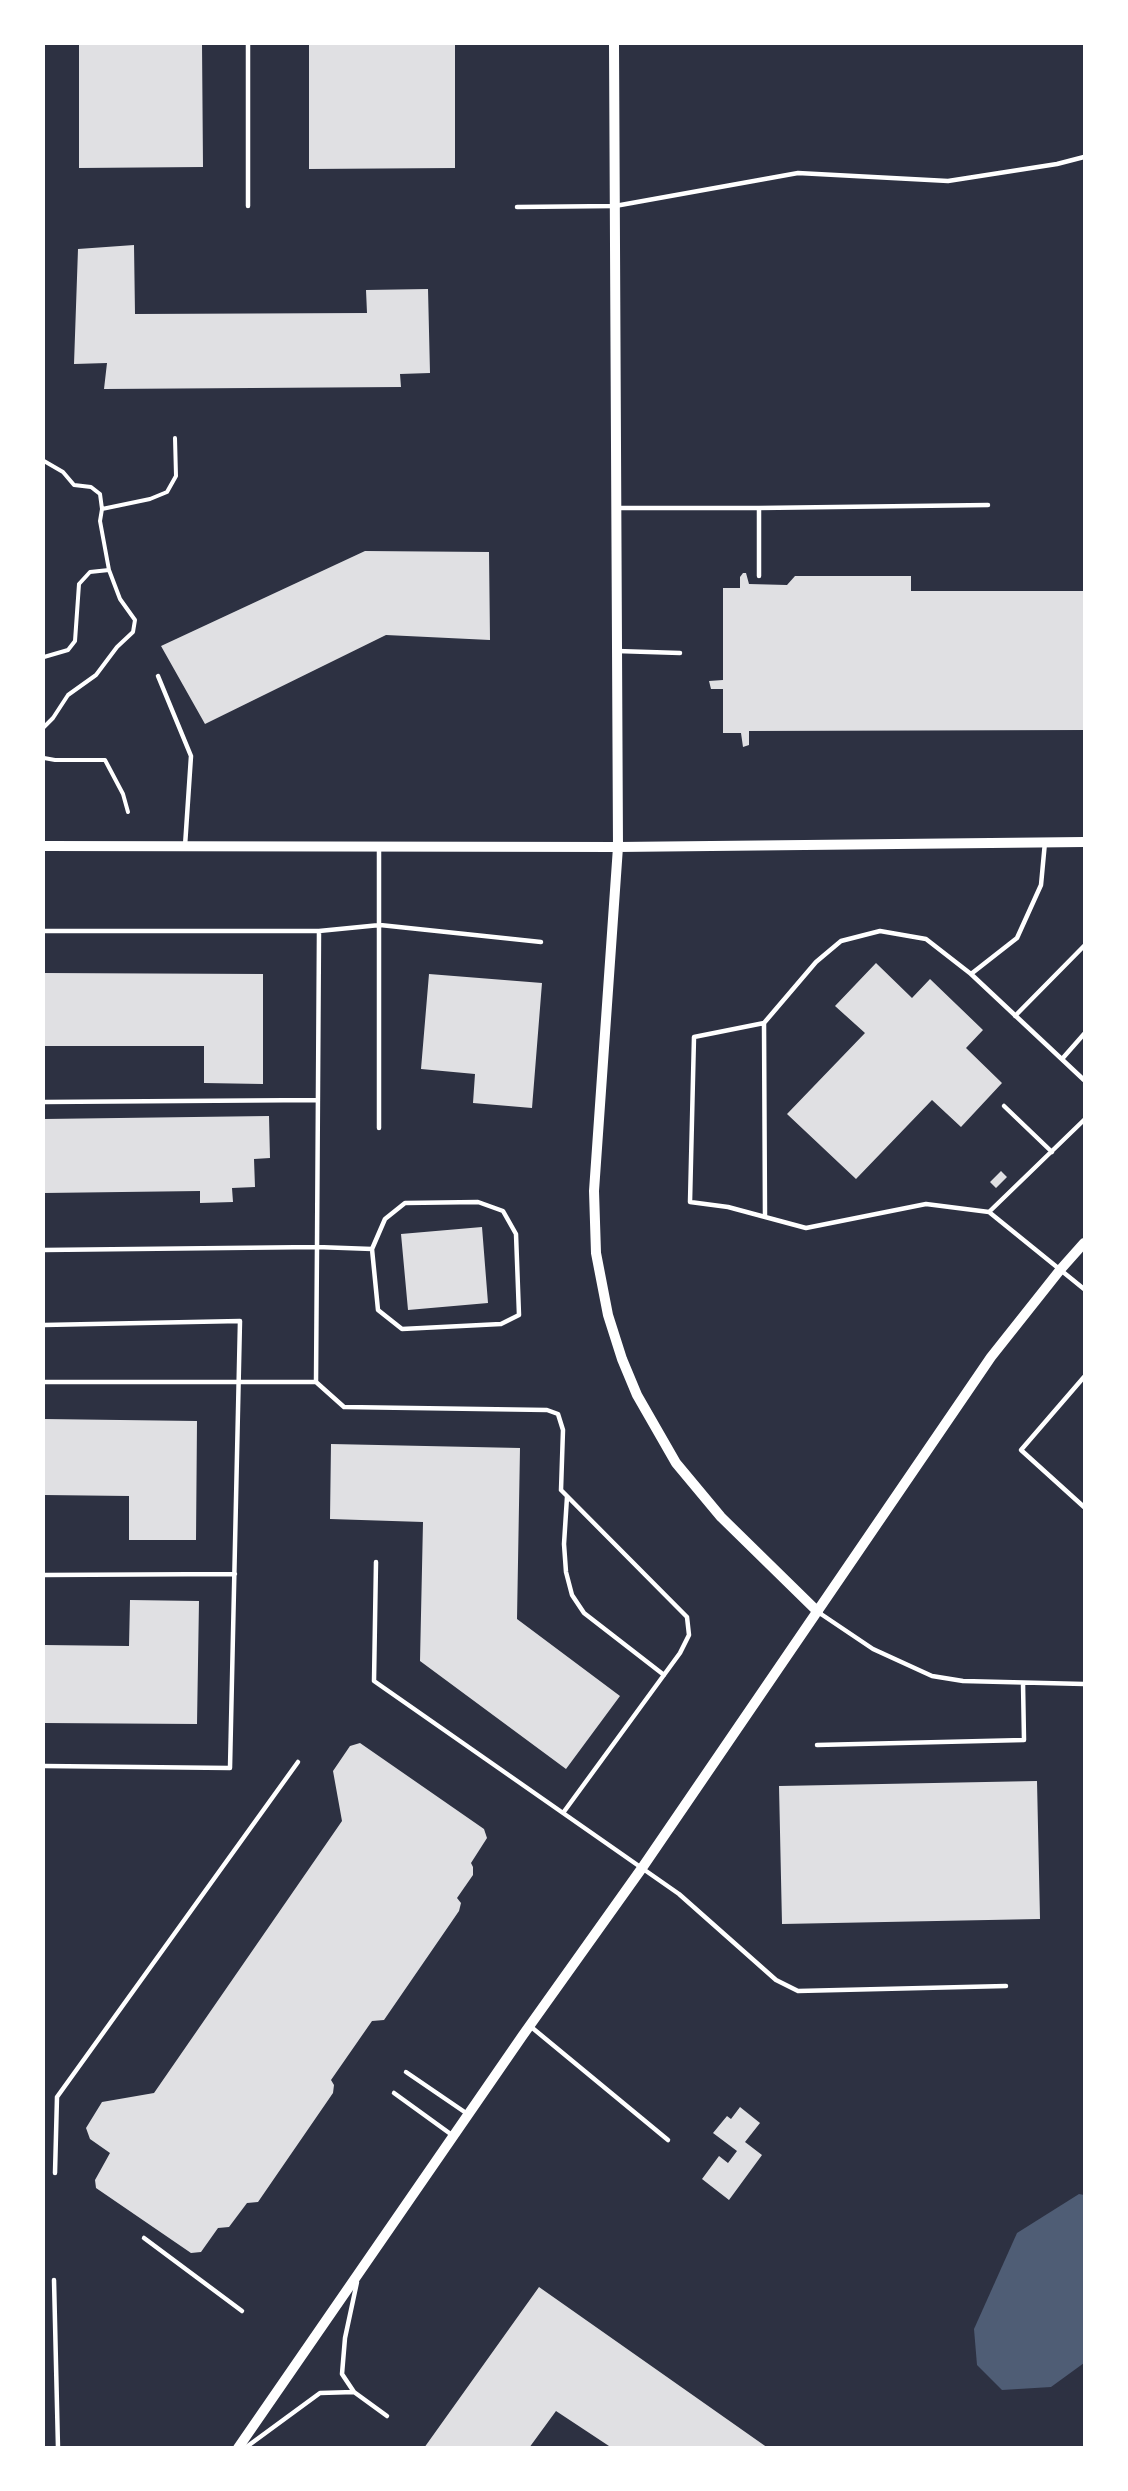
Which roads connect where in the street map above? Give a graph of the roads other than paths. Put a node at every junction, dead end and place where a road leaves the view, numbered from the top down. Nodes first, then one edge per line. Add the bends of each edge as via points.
1 (248, 44) edge
2 (615, 44) edge
3 (1084, 157) edge
4 (248, 206) dead end
5 (615, 206) junction
6 (517, 207) dead end
7 (988, 505) dead end
8 (616, 508) junction
9 (759, 508) junction
10 (759, 576) dead end
11 (617, 651) junction
12 (680, 653) dead end
13 (158, 676) dead end
14 (1045, 842) junction
15 (1084, 842) edge
16 (44, 846) edge
17 (185, 846) junction
18 (379, 847) junction
19 (618, 847) junction
20 (380, 926) junction
21 (44, 931) edge
22 (319, 931) junction
23 (541, 942) dead end
24 (1084, 946) edge
25 (971, 974) junction
26 (1016, 1016) junction
27 (764, 1023) junction
28 (1084, 1034) edge
29 (1062, 1059) junction
30 (1084, 1080) edge
31 (318, 1100) junction
32 (44, 1102) edge
33 (1004, 1106) dead end
34 (1084, 1120) edge
35 (379, 1128) dead end
36 (1052, 1152) junction
37 (989, 1212) junction
38 (765, 1218) junction
39 (1084, 1243) edge
40 (317, 1247) junction
41 (372, 1249) junction
42 (44, 1250) edge
43 (1060, 1270) junction
44 (1084, 1289) edge
45 (44, 1325) edge
46 (1084, 1377) edge
47 (44, 1382) edge
48 (316, 1382) junction
49 (240, 1384) junction
50 (567, 1496) junction
51 (1084, 1507) edge
52 (376, 1562) dead end
53 (235, 1574) junction
54 (44, 1575) edge
55 (818, 1612) junction
56 (664, 1675) junction
57 (1023, 1683) junction
58 (1084, 1684) edge
59 (818, 1745) dead end
60 (298, 1762) dead end
61 (44, 1766) edge
62 (563, 1813) junction
63 (642, 1868) junction
64 (1006, 1986) dead end
65 (530, 2026) junction
66 (406, 2072) dead end
67 (394, 2093) dead end
68 (469, 2115) junction
69 (453, 2136) junction
70 (668, 2140) dead end
71 (55, 2173) dead end
72 (144, 2238) dead end
73 (358, 2274) junction
74 (54, 2280) dead end
75 (242, 2311) dead end
76 (354, 2392) junction
77 (387, 2416) dead end
78 (58, 2448) edge
79 (238, 2448) edge
80 (245, 2448) edge

1 - 4 lane
2 - 5 street
3 - 5 lane via 948,181 798,173
5 - 6 lane
5 - 8 street
7 - 9 lane
8 - 9 lane
8 - 11 street
9 - 10 lane
11 - 12 lane
11 - 19 street
13 - 17 lane via 191,756
14 - 15 street
14 - 19 street
14 - 25 lane via 1041,885 1017,939
16 - 17 street
17 - 18 street
18 - 19 street
18 - 20 lane
19 - 55 street via 594,1191 596,1253 608,1315 637,1395 676,1463 721,1517
20 - 22 lane
20 - 23 lane
20 - 35 lane
21 - 22 lane
22 - 31 lane
24 - 26 lane
25 - 26 lane
25 - 27 lane via 927,939 880,932 860,936 841,941 816,962
26 - 29 lane
27 - 38 lane
27 - 38 lane via 693,1037 690,1202 728,1207
28 - 29 lane
29 - 30 lane
31 - 32 lane
31 - 40 lane
33 - 36 lane
34 - 36 lane
36 - 37 lane
37 - 38 lane via 926,1204 806,1228
37 - 43 lane
39 - 43 street
40 - 41 lane
40 - 42 lane
40 - 48 lane
41 - 41 lane via 378,1310 402,1329 501,1324 519,1315 516,1234 503,1211 478,1202 405,1203 385,1219
43 - 44 lane
43 - 55 street via 991,1357
45 - 49 lane via 240,1321
46 - 51 lane via 1021,1450
47 - 49 lane
48 - 49 lane
48 - 50 lane via 344,1407 547,1410 558,1414 562,1430 561,1490
49 - 53 lane
50 - 56 lane via 565,1563 572,1595 584,1613
50 - 56 lane via 687,1617 689,1635
52 - 62 lane via 374,1681
53 - 54 lane
53 - 61 lane via 230,1768
55 - 57 lane via 873,1649 932,1676
55 - 63 street
56 - 62 lane
57 - 58 lane
57 - 59 lane via 1024,1740
60 - 71 lane via 57,2097
62 - 63 lane
63 - 64 lane via 679,1894 776,1980 798,1991
63 - 65 street
65 - 68 street
65 - 70 lane
66 - 68 lane
67 - 69 lane
68 - 69 street
69 - 73 street
72 - 75 lane
73 - 76 lane via 342,2374
73 - 79 street
74 - 78 lane
76 - 77 lane
76 - 80 lane via 320,2393

